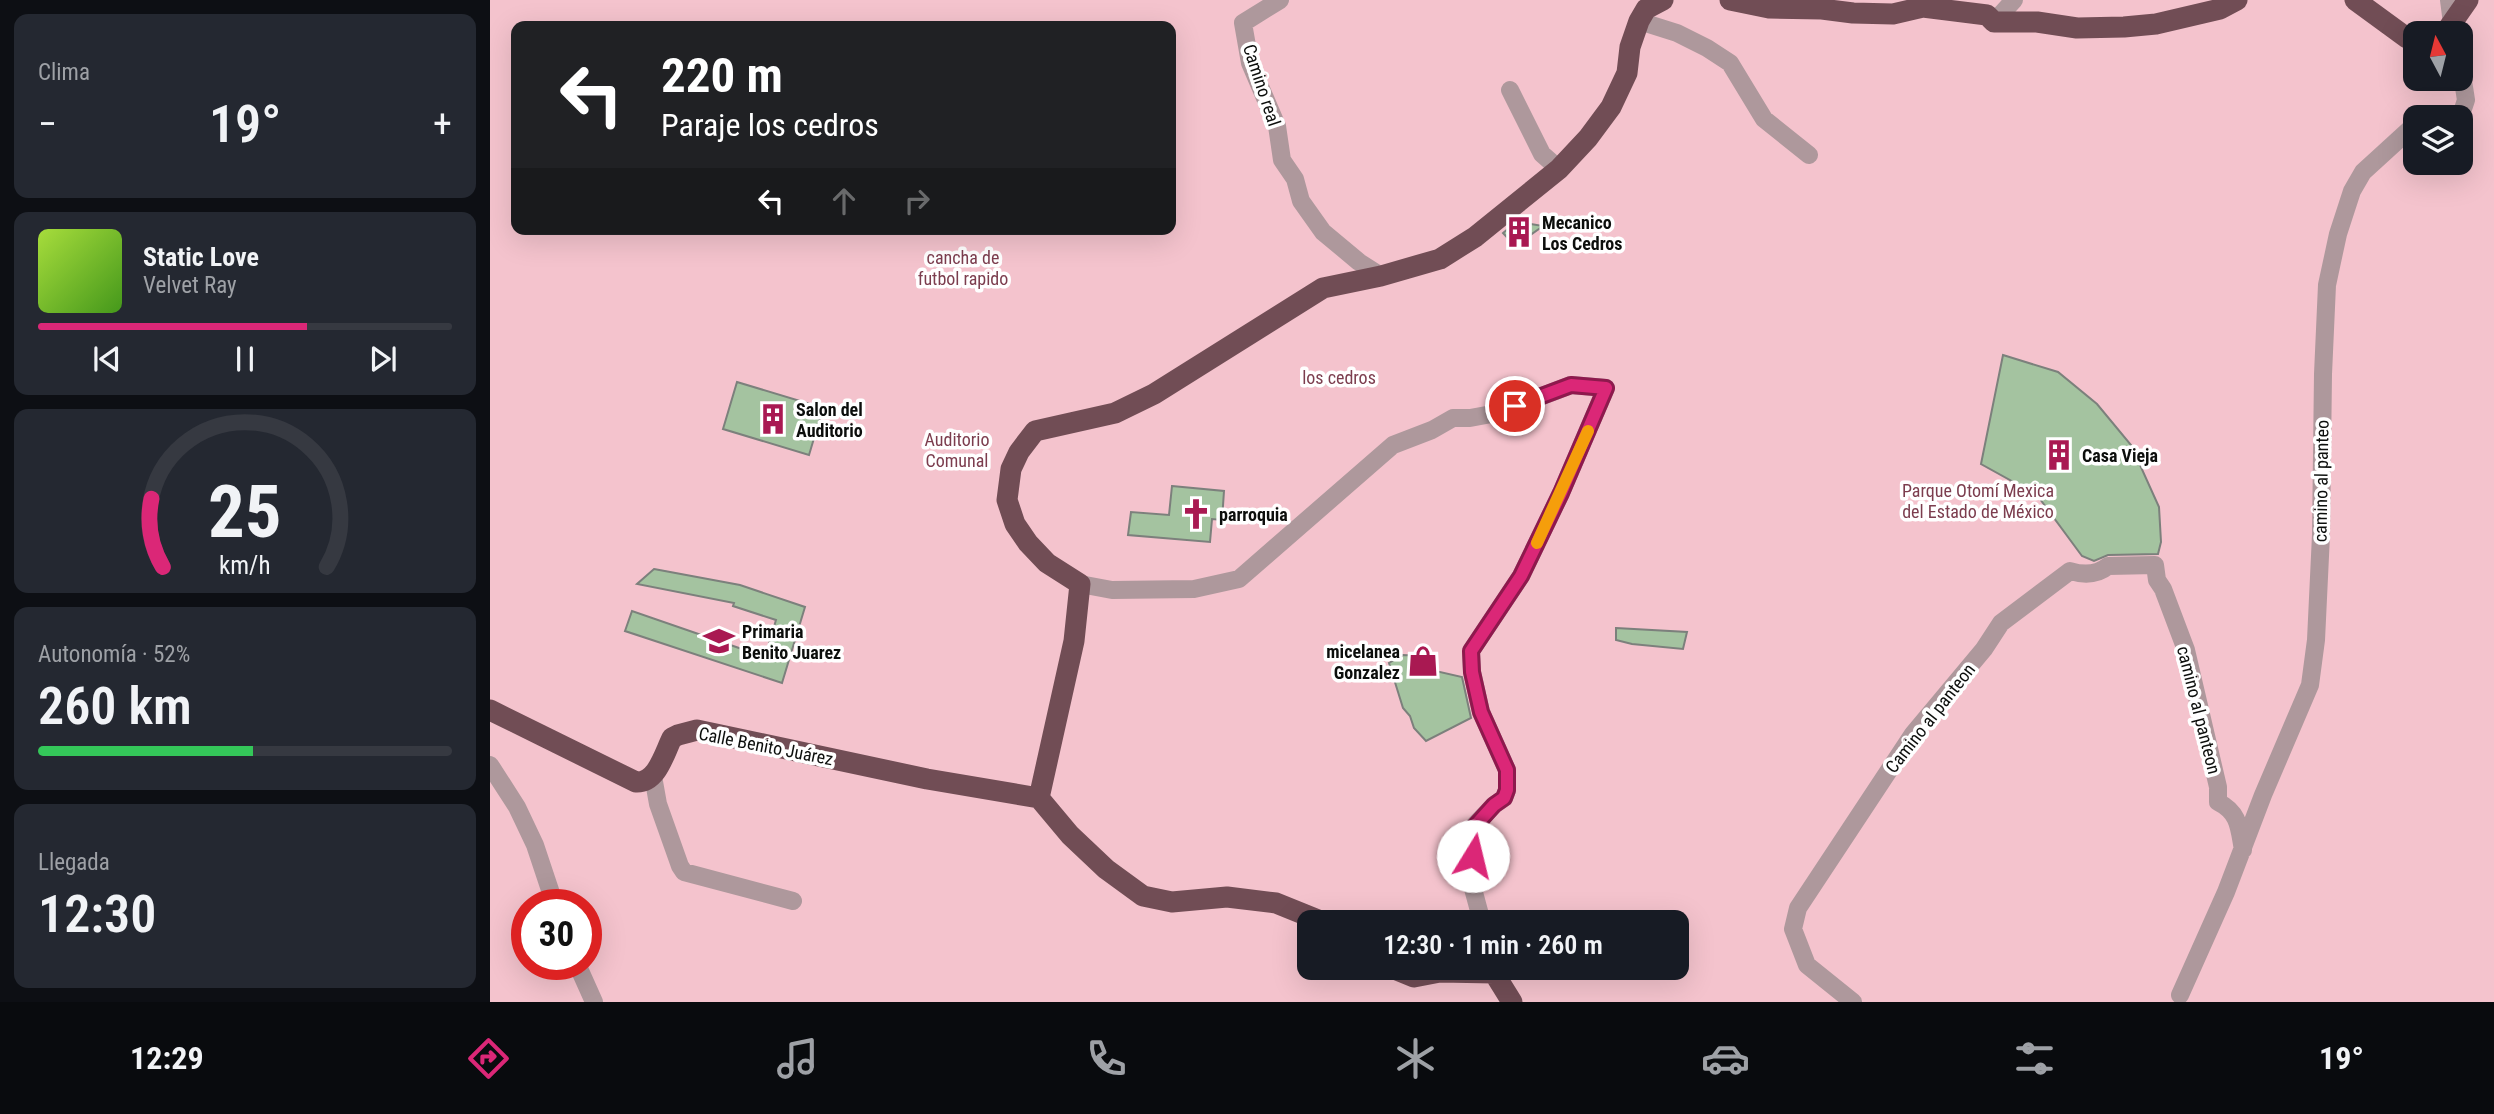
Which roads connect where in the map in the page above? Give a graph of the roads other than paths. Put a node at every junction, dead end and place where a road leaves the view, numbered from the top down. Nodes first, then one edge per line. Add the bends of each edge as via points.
1 (1280, 0) edge
2 (1663, 0) edge
3 (1730, 0) edge
4 (2014, 0) edge
5 (2237, 0) edge
6 (2355, 0) edge
7 (2449, 0) edge
8 (2468, 0) edge
9 (1639, 21) junction
10 (2450, 21) edge
11 (2455, 21) edge
12 (1994, 22) junction
13 (2403, 35) edge
14 (1510, 90) dead end
15 (2403, 135) edge
16 (1809, 155) dead end
17 (1559, 169) junction
18 (1381, 276) junction
19 (2155, 565) joint
20 (1080, 584) junction
21 (490, 710) edge
22 (490, 765) edge
23 (653, 776) junction
24 (1039, 798) junction
25 (2243, 850) junction
26 (550, 889) edge
27 (793, 901) dead end
28 (1479, 910) edge
29 (1297, 912) edge
30 (584, 980) edge
31 (1500, 980) edge
32 (2180, 995) dead end
33 (594, 1002) edge
34 (1512, 1002) edge
35 (1853, 1002) edge

1 - 18 street, Camino real via 1243,23 1250,63 1277,126 1282,160 1295,179 1301,201 1323,232
2 - 9 main road via 1647,9
3 - 12 main road via 1769,8 1893,14 1923,7 1987,15
4 - 12 street
5 - 12 main road via 2220,9 2124,27
6 - 13 main road
7 - 10 street
8 - 11 main road
9 - 16 street via 1677,33 1730,63 1764,118
9 - 17 main road via 1627,73 1611,107
14 - 17 street via 1542,154
15 - 25 street, camino al panteo via 2363,172 2351,191 2338,234 2327,285 2321,535 2310,685
17 - 18 main road via 1450,253
18 - 20 main road via 1323,288 1154,394 1115,413 1035,431 1011,469 1007,500 1028,543 1047,563
19 - 25 street, camino al panteon via 2186,650 2218,802 2230,808 2238,822
19 - 35 street, Camino al panteon via 2108,566 2082,575 2070,571 2001,623 1913,734 1798,908 1793,929 1807,965
20 - 24 main road via 1074,641
20 - 28 street via 1112,590 1194,589 1239,579 1393,445 1452,418 1497,413 1571,385 1606,388 1521,576 1471,651 1481,712 1507,770 1504,798 1475,826 1472,885
21 - 23 main road via 636,782
22 - 26 street via 517,807
23 - 24 main road, Calle Benito Juárez via 673,738 697,730
23 - 27 street via 658,804 684,872
24 - 29 main road via 1088,852 1143,896 1172,902 1227,897
25 - 32 street, camino al panteo
30 - 33 street
31 - 34 main road

